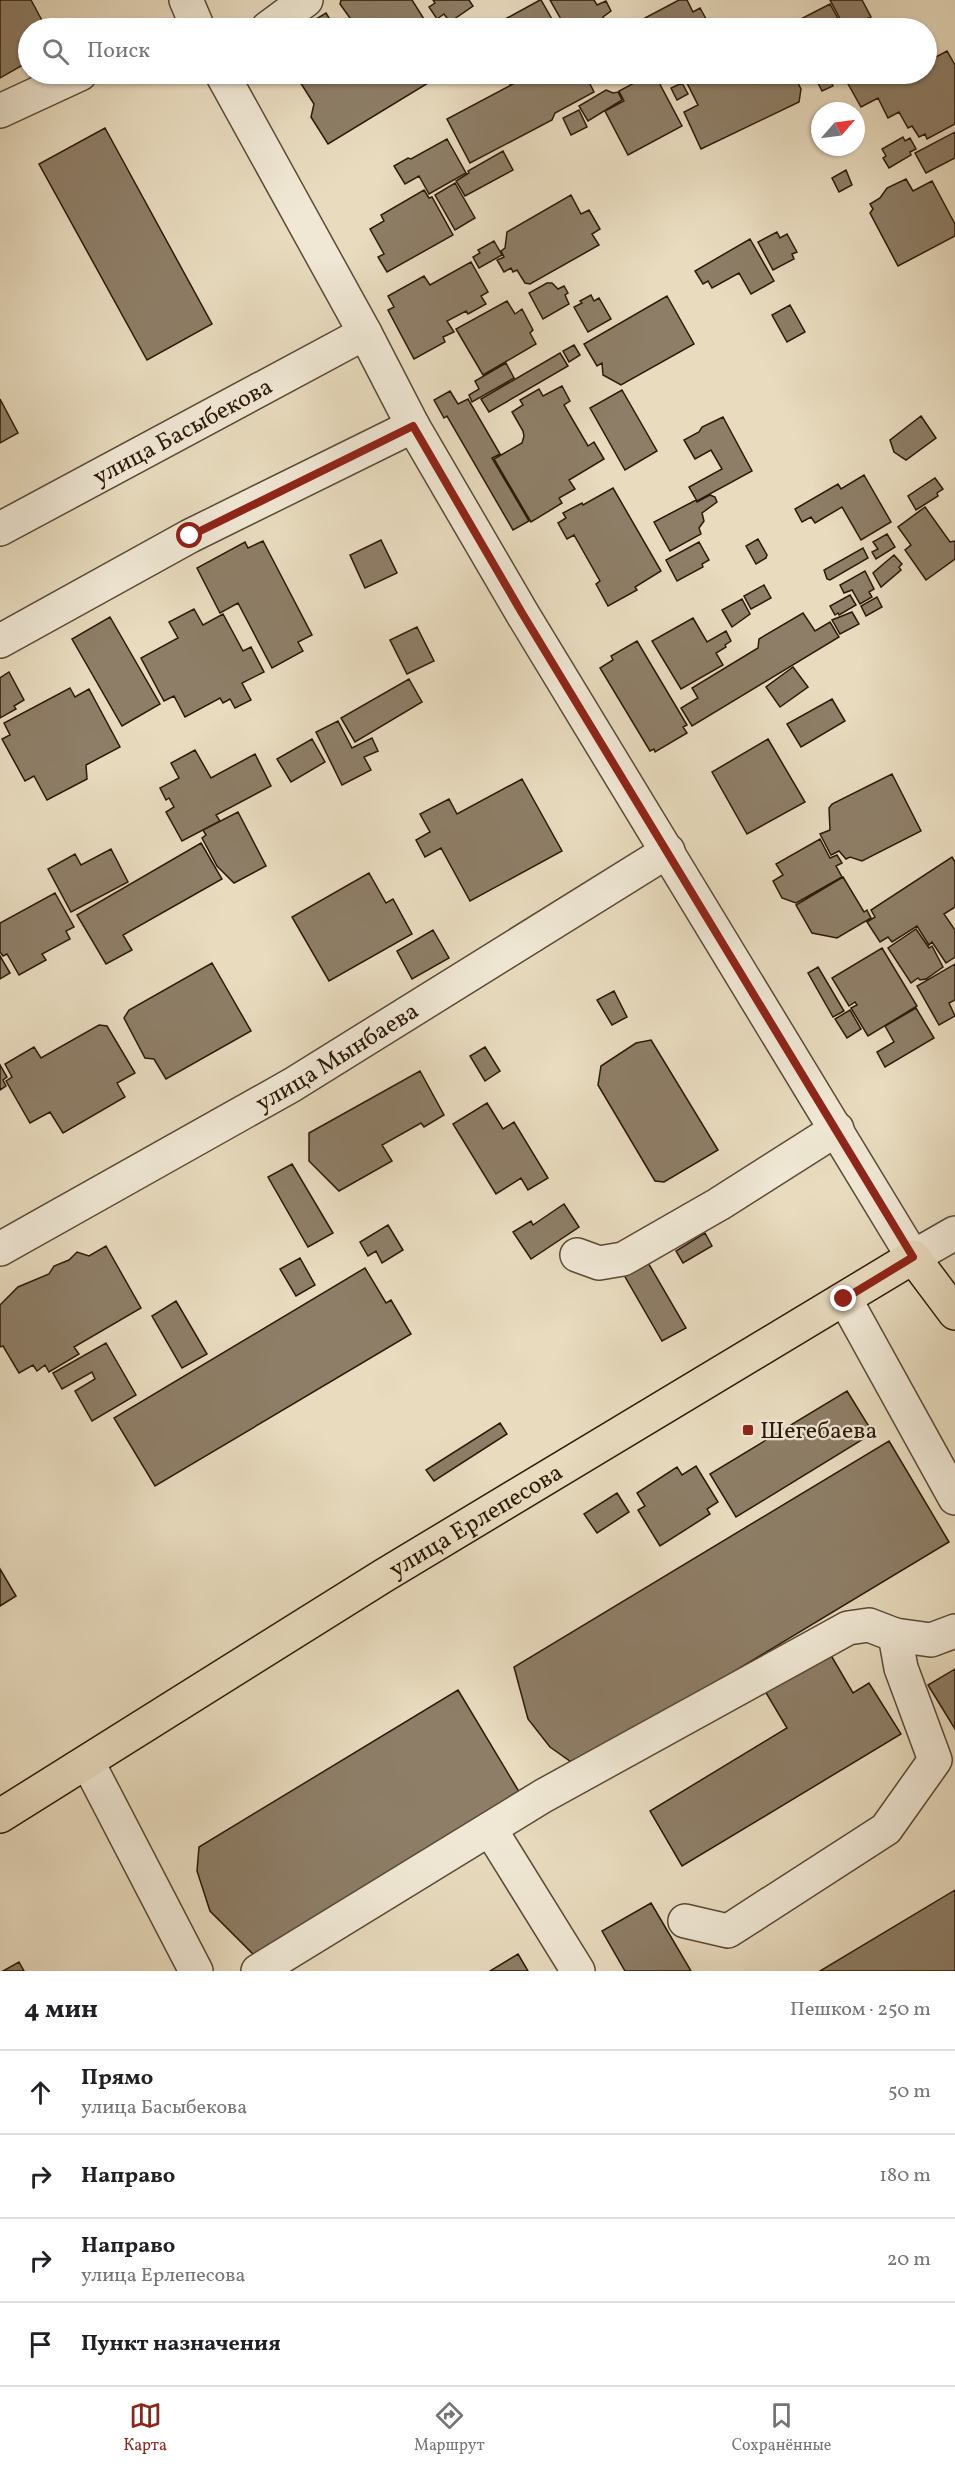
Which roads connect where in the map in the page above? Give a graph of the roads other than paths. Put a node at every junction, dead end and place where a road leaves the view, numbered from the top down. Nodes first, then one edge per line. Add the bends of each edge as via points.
1 (306, 0) edge
2 (282, 18) edge
3 (58, 84) edge
4 (228, 84) edge
5 (0, 111) edge
6 (365, 333) junction
7 (413, 426) junction
8 (0, 530) edge
9 (0, 641) edge
10 (668, 851) junction
11 (837, 1129) junction
12 (955, 1233) edge
13 (0, 1249) edge
14 (577, 1255) dead end
15 (913, 1257) junction
16 (844, 1299) junction
17 (955, 1314) edge
18 (955, 1498) edge
19 (955, 1632) edge
20 (895, 1635) junction
21 (88, 1763) junction
22 (945, 1767) edge
23 (0, 1816) edge
24 (490, 1829) junction
25 (685, 1921) dead end
26 (196, 1971) edge
27 (258, 1971) edge
28 (578, 1971) edge

1 - 2 street
3 - 5 street
4 - 6 street
6 - 7 street
6 - 8 street, улица Басыбекова
7 - 9 street via 190,536
7 - 10 street
10 - 11 street
10 - 13 street, улица Мынбаева via 292,1085
11 - 14 street via 623,1259 600,1263
11 - 15 street
12 - 15 street, улица Ерлепесова
15 - 16 main road, улица Ерлепесова
15 - 17 main road
16 - 18 street
16 - 21 main road, улица Ерлепесова via 384,1576
19 - 20 street via 931,1640
20 - 22 street via 901,1668
20 - 24 street via 869,1625 848,1628
21 - 23 main road, улица Ерлепесова
21 - 26 street
22 - 25 street via 886,1829 728,1931
24 - 27 street
24 - 28 street

